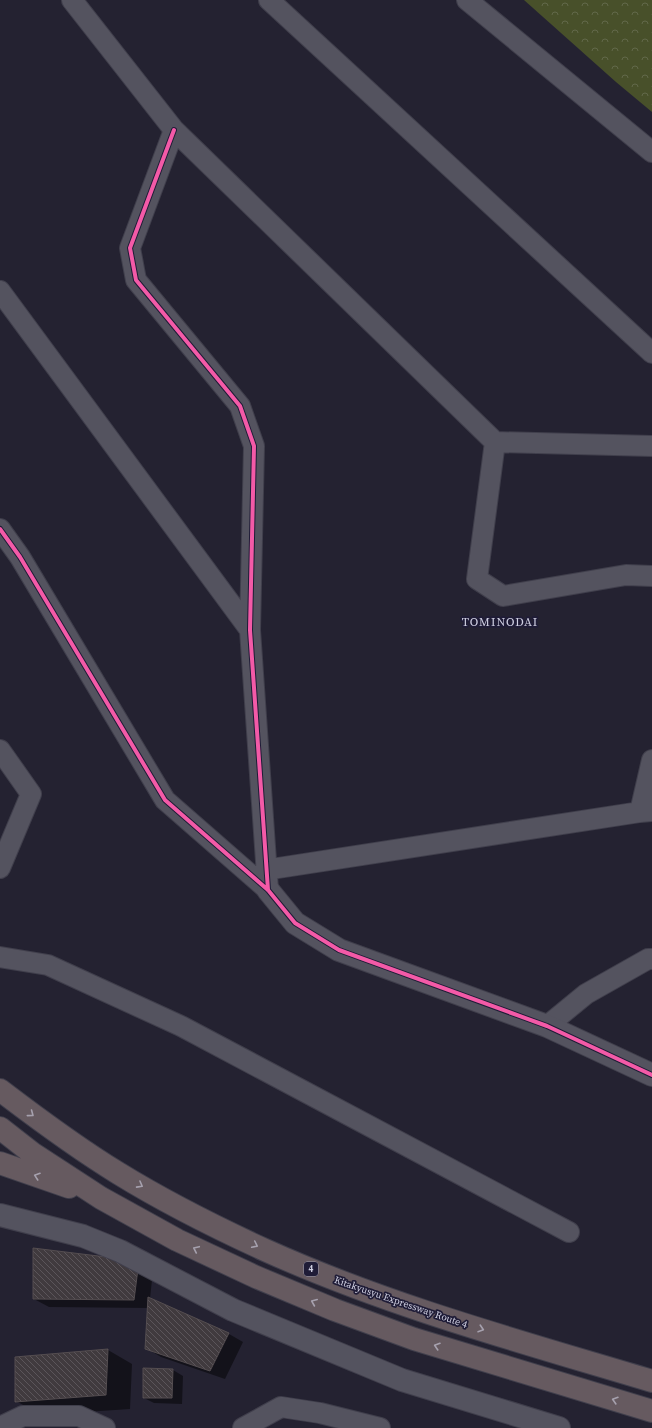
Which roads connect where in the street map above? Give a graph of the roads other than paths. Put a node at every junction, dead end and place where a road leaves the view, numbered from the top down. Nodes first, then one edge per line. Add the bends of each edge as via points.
1 (72, 0) edge
2 (269, 0) edge
3 (467, 0) edge
4 (174, 130) junction
5 (652, 152) edge
6 (0, 291) edge
7 (652, 353) edge
8 (495, 442) junction
9 (652, 446) edge
10 (0, 529) edge
11 (652, 576) edge
12 (250, 630) junction
13 (0, 750) edge
14 (652, 760) edge
15 (646, 812) edge
16 (0, 868) edge
17 (266, 880) junction
18 (0, 957) edge
19 (652, 959) edge
20 (547, 1026) junction
21 (652, 1075) edge
22 (0, 1090) edge
23 (0, 1128) edge
24 (0, 1163) edge
25 (100, 1198) junction
26 (0, 1215) edge
27 (569, 1232) dead end
28 (652, 1381) edge
29 (652, 1411) edge
30 (548, 1426) edge
31 (0, 1427) edge
32 (105, 1428) edge
33 (243, 1428) edge
34 (380, 1428) edge

1 - 4 street
2 - 7 street
3 - 5 street
4 - 8 street
4 - 12 street via 130,248 136,280 240,406 254,446
6 - 12 street
8 - 9 street
8 - 11 street via 477,579 504,596 626,575
10 - 17 street via 20,557 165,800
12 - 17 street
13 - 16 street via 31,794
14 - 15 street
15 - 17 street
17 - 20 street via 295,923 339,950
18 - 27 street via 48,965 181,1026
19 - 20 street via 586,994
20 - 21 street
22 -> 28 highway, Kitakyusyu Expressway Route 4 / 4 via 47,1126 118,1173 193,1215 266,1250 339,1281 423,1310
23 - 25 highway
25 -> 24 highway
29 -> 25 highway via 414,1338 335,1310 177,1240
26 - 30 street via 83,1236 120,1251 233,1310 402,1380
31 - 32 street via 23,1416 79,1416
33 - 34 street via 281,1407 320,1413

